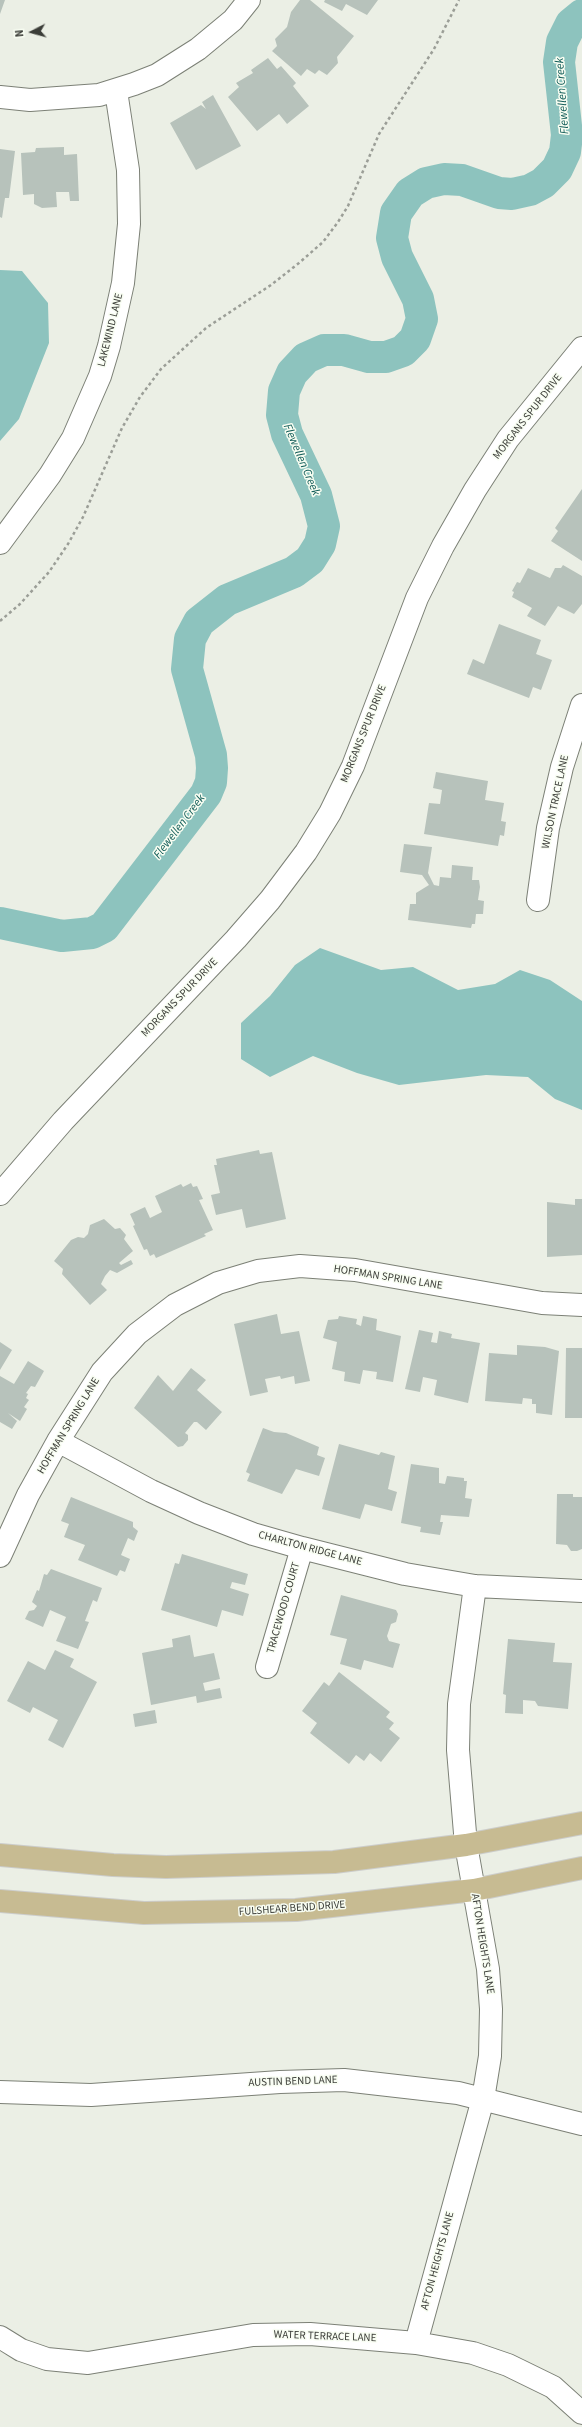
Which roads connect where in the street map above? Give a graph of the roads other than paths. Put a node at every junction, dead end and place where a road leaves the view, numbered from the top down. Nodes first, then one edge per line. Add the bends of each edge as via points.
1 (249, 0) edge
2 (116, 90) junction
3 (0, 97) edge
4 (582, 348) edge
5 (0, 543) edge
6 (582, 705) edge
7 (538, 900) dead end
8 (0, 1194) edge
9 (582, 1305) edge
10 (58, 1441) junction
11 (302, 1548) junction
12 (0, 1556) edge
13 (475, 1586) junction
14 (582, 1591) edge
15 (267, 1667) dead end
16 (582, 1823) edge
17 (466, 1845) junction
18 (0, 1855) edge
19 (582, 1868) edge
20 (474, 1890) junction
21 (0, 1901) edge
22 (0, 2092) edge
23 (483, 2099) junction
24 (582, 2124) edge
25 (0, 2337) edge
26 (416, 2343) junction
27 (553, 2387) junction
28 (582, 2388) edge
29 (582, 2413) edge

1 - 2 street via 233,20 198,49 157,75
2 - 3 street via 99,95 30,100
2 - 5 street, LAKEWIND LANE via 128,170 129,224 123,283 109,346 100,376 72,438 50,475
4 - 8 street, MORGANS SPUR DRIVE via 508,439 443,546 412,612 353,766 330,813 306,852 270,900 236,939 63,1121
6 - 7 street, WILSON TRACE LANE via 548,828
9 - 10 street, HOFFMAN SPRING LANE via 490,1296 355,1270 300,1266 258,1271 218,1282 175,1305 137,1334 102,1372
10 - 11 street, CHARLTON RIDGE LANE via 151,1491 199,1513 253,1534
10 - 12 street, HOFFMAN SPRING LANE via 28,1495
11 - 13 street, CHARLTON RIDGE LANE via 405,1574
11 - 15 street, TRACEWOOD COURT
13 - 14 street, CHARLTON RIDGE LANE
13 - 17 street, AFTON HEIGHTS LANE via 458,1704 458,1750
16 - 17 main road
17 - 18 main road via 334,1862 236,1867 113,1865
17 - 20 street, AFTON HEIGHTS LANE
19 - 20 main road, FULSHEAR BEND DRIVE
20 - 21 main road, FULSHEAR BEND DRIVE via 336,1907 248,1913 144,1913
20 - 23 street, AFTON HEIGHTS LANE via 488,1969 492,2009 490,2056
22 - 23 street, AUSTIN BEND LANE via 90,2095 337,2080 395,2085
23 - 24 street, AUSTIN BEND LANE
23 - 26 street, AFTON HEIGHTS LANE
25 - 26 street, WATER TERRACE LANE via 22,2350 47,2359 88,2363 253,2335 310,2334
26 - 27 street, WATER TERRACE LANE via 490,2358
27 - 28 street, WATER TERRACE LANE
27 - 29 street, WATER TERRACE LANE

